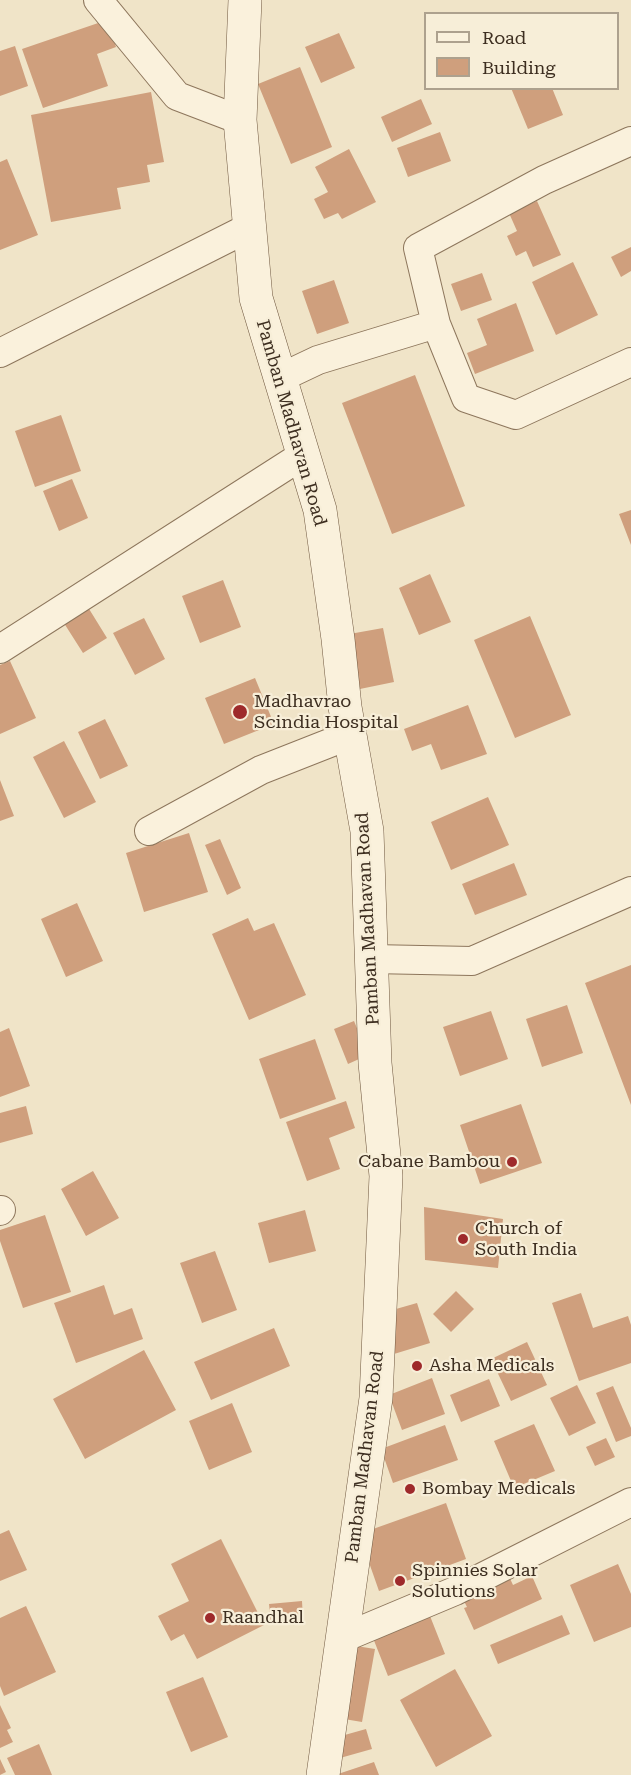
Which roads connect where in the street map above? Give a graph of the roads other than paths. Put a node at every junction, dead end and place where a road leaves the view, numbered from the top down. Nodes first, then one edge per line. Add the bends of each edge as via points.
1 (98, 0) edge
2 (245, 0) edge
3 (240, 120) junction
4 (631, 141) edge
5 (250, 227) junction
6 (436, 324) junction
7 (0, 353) edge
8 (631, 362) edge
9 (280, 378) junction
10 (303, 455) junction
11 (0, 649) edge
12 (350, 735) junction
13 (149, 831) dead end
14 (631, 891) edge
15 (371, 959) junction
16 (631, 1502) edge
17 (342, 1638) junction
18 (323, 1775) edge

1 - 3 street via 177,96
2 - 3 main road, Pamban Madhavan Road
3 - 5 main road, Pamban Madhavan Road
4 - 6 street via 544,180 418,248
5 - 7 street
5 - 9 main road, Pamban Madhavan Road via 256,298
6 - 8 street via 466,398 516,415
6 - 9 street via 318,360
9 - 10 main road, Pamban Madhavan Road
10 - 11 street
10 - 12 main road, Pamban Madhavan Road via 320,510
12 - 13 street via 261,770
12 - 15 main road, Pamban Madhavan Road via 368,831
14 - 15 street via 472,961
15 - 17 main road, Pamban Madhavan Road via 375,1063 386,1176 376,1398
16 - 17 street via 455,1591
17 - 18 main road, Pamban Madhavan Road

